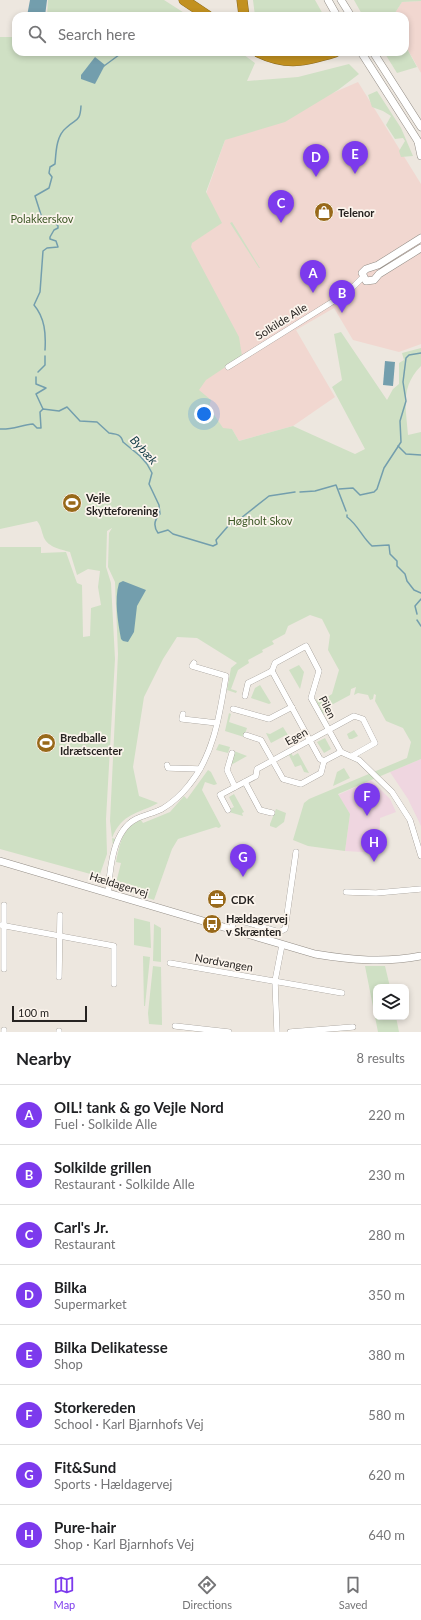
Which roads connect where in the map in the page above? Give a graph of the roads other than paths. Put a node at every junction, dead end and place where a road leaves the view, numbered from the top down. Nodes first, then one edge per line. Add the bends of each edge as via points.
1 (184, 0) edge
2 (242, 0) edge
3 (328, 0) edge
4 (341, 0) edge
5 (202, 12) edge
6 (244, 12) edge
7 (336, 12) edge
8 (348, 12) edge
9 (267, 56) edge
10 (322, 56) edge
11 (364, 56) edge
12 (371, 56) edge
13 (376, 56) edge
14 (395, 86) junction
15 (421, 127) edge
16 (419, 143) edge
17 (421, 156) edge
18 (421, 238) edge
19 (421, 248) edge
20 (364, 279) junction
21 (228, 367) dead end
22 (194, 663) dead end
23 (272, 670) junction
24 (245, 696) dead end
25 (292, 707) junction
26 (233, 709) dead end
27 (183, 714) dead end
28 (217, 723) junction
29 (328, 730) junction
30 (246, 735) dead end
31 (310, 740) junction
32 (341, 752) junction
33 (232, 753) dead end
34 (352, 756) junction
35 (272, 760) junction
36 (324, 761) junction
37 (167, 765) dead end
38 (200, 769) junction
39 (245, 782) junction
40 (235, 787) junction
41 (228, 810) dead end
42 (272, 813) dead end
43 (296, 852) dead end
44 (421, 856) edge
45 (0, 862) edge
46 (421, 889) edge
47 (346, 892) dead end
48 (108, 893) junction
49 (4, 905) dead end
50 (60, 915) dead end
51 (2, 926) edge
52 (231, 929) junction
53 (60, 936) junction
54 (282, 945) junction
55 (421, 956) edge
56 (170, 963) dead end
57 (4, 969) dead end
58 (59, 977) dead end
59 (275, 981) junction
60 (114, 984) dead end
61 (342, 992) dead end
62 (175, 1026) dead end
63 (353, 1027) dead end
64 (229, 1032) edge
65 (277, 1032) edge
66 (290, 1032) edge

1 - 5 highway
2 - 6 highway
3 - 7 street
4 - 8 street
9 - 10 highway via 292,62
11 - 16 street
12 - 14 street via 386,80
13 - 14 street
14 - 15 street
16 - 17 street
18 - 20 street, Solkilde Alle via 378,265 366,269 362,273
19 - 20 street, Solkilde Alle via 379,274 374,280
20 - 21 street, Solkilde Alle
22 - 28 street via 192,666 226,676
23 - 24 street via 248,683
23 - 25 street
23 - 29 street, Pilen via 275,663 306,646 319,671 311,698
25 - 26 street via 269,719
25 - 31 street
27 - 28 street via 182,718
28 - 38 street
29 - 31 street, Egen
29 - 32 street
29 - 34 street, Egen via 354,716 363,719 376,742
30 - 35 street via 261,740
31 - 35 street, Egen
31 - 36 street via 320,759
32 - 34 street
32 - 36 street
33 - 40 street via 227,770
34 - 44 street via 372,771 392,792 410,820
35 - 36 street via 283,779 301,784 321,773
35 - 39 street, Egen via 257,769 256,776
37 - 38 street via 168,768
38 - 48 street via 182,794 161,809 136,819 124,828 117,843
39 - 40 street, Egen
39 - 42 street via 260,810
40 - 41 street, Egen via 220,795
43 - 52 street via 285,929 279,932 234,919
45 - 48 street, Hældagervej
46 - 47 street via 376,893
48 - 52 street, Hældagervej
49 - 51 street
50 - 53 street
51 - 53 street
51 - 57 street
52 - 54 street, Hældagervej
53 - 58 street
53 - 60 street via 114,946
54 - 55 street, Hældagervej via 315,954 362,961 388,961
54 - 59 street
56 - 59 street, Nordvangen
59 - 61 street, Nordvangen
59 - 65 street
62 - 64 street
63 - 66 street

